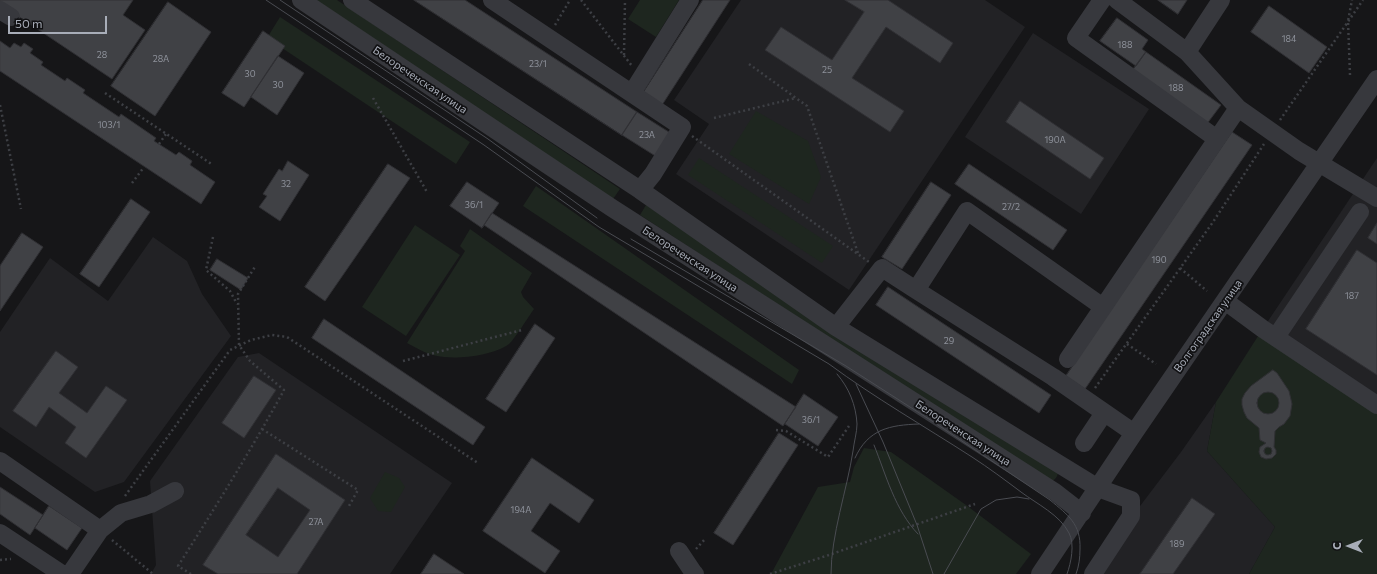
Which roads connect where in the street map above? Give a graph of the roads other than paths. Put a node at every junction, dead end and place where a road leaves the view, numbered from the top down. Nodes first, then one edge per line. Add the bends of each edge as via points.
1 (301, 0) edge
2 (352, 0) edge
3 (492, 0) edge
4 (690, 0) edge
5 (1102, 0) edge
6 (1117, 0) edge
7 (1221, 0) edge
8 (1187, 52) junction
9 (1377, 79) edge
10 (632, 93) junction
11 (1238, 108) junction
12 (1217, 139) junction
13 (1320, 163) junction
14 (640, 190) junction
15 (1377, 198) edge
16 (1360, 212) dead end
17 (916, 290) junction
18 (1225, 301) junction
19 (1104, 308) junction
20 (836, 327) junction
21 (1276, 337) junction
22 (1068, 359) dead end
23 (1377, 405) edge
24 (1104, 413) junction
25 (1134, 433) junction
26 (1084, 443) dead end
27 (0, 461) edge
28 (1098, 488) junction
29 (175, 491) dead end
30 (1082, 513) junction
31 (100, 530) junction
32 (0, 533) edge
33 (679, 551) dead end
34 (689, 573) edge
35 (69, 574) edge
36 (1040, 574) edge
37 (1093, 574) edge

1 - 30 street, Белореченская улица via 612,208 1055,492
2 - 14 street, Белореченская улица
3 - 10 street
4 - 10 street
5 - 12 street via 1076,38
6 - 8 street
7 - 8 street
8 - 11 street
9 - 13 street, Волгоградская улица
10 - 14 street via 682,127
11 - 12 street
11 - 13 street
12 - 19 street
13 - 15 street
13 - 18 street, Волгоградская улица
14 - 20 street, Белореченская улица
16 - 21 street
17 - 19 street via 967,211
17 - 20 street via 882,268
17 - 24 street
18 - 21 street
18 - 25 street, Волгоградская улица
19 - 22 street
20 - 28 street, Белореченская улица
21 - 23 street
24 - 25 street
24 - 26 street
25 - 28 street, Волгоградская улица
27 - 31 street
28 - 30 street, Волгоградская улица
28 - 37 street, Белореченская улица via 1131,500 1131,516
29 - 31 street via 151,504 121,513
30 - 36 street, Волгоградская улица
31 - 35 street
32 - 35 street
33 - 34 street

